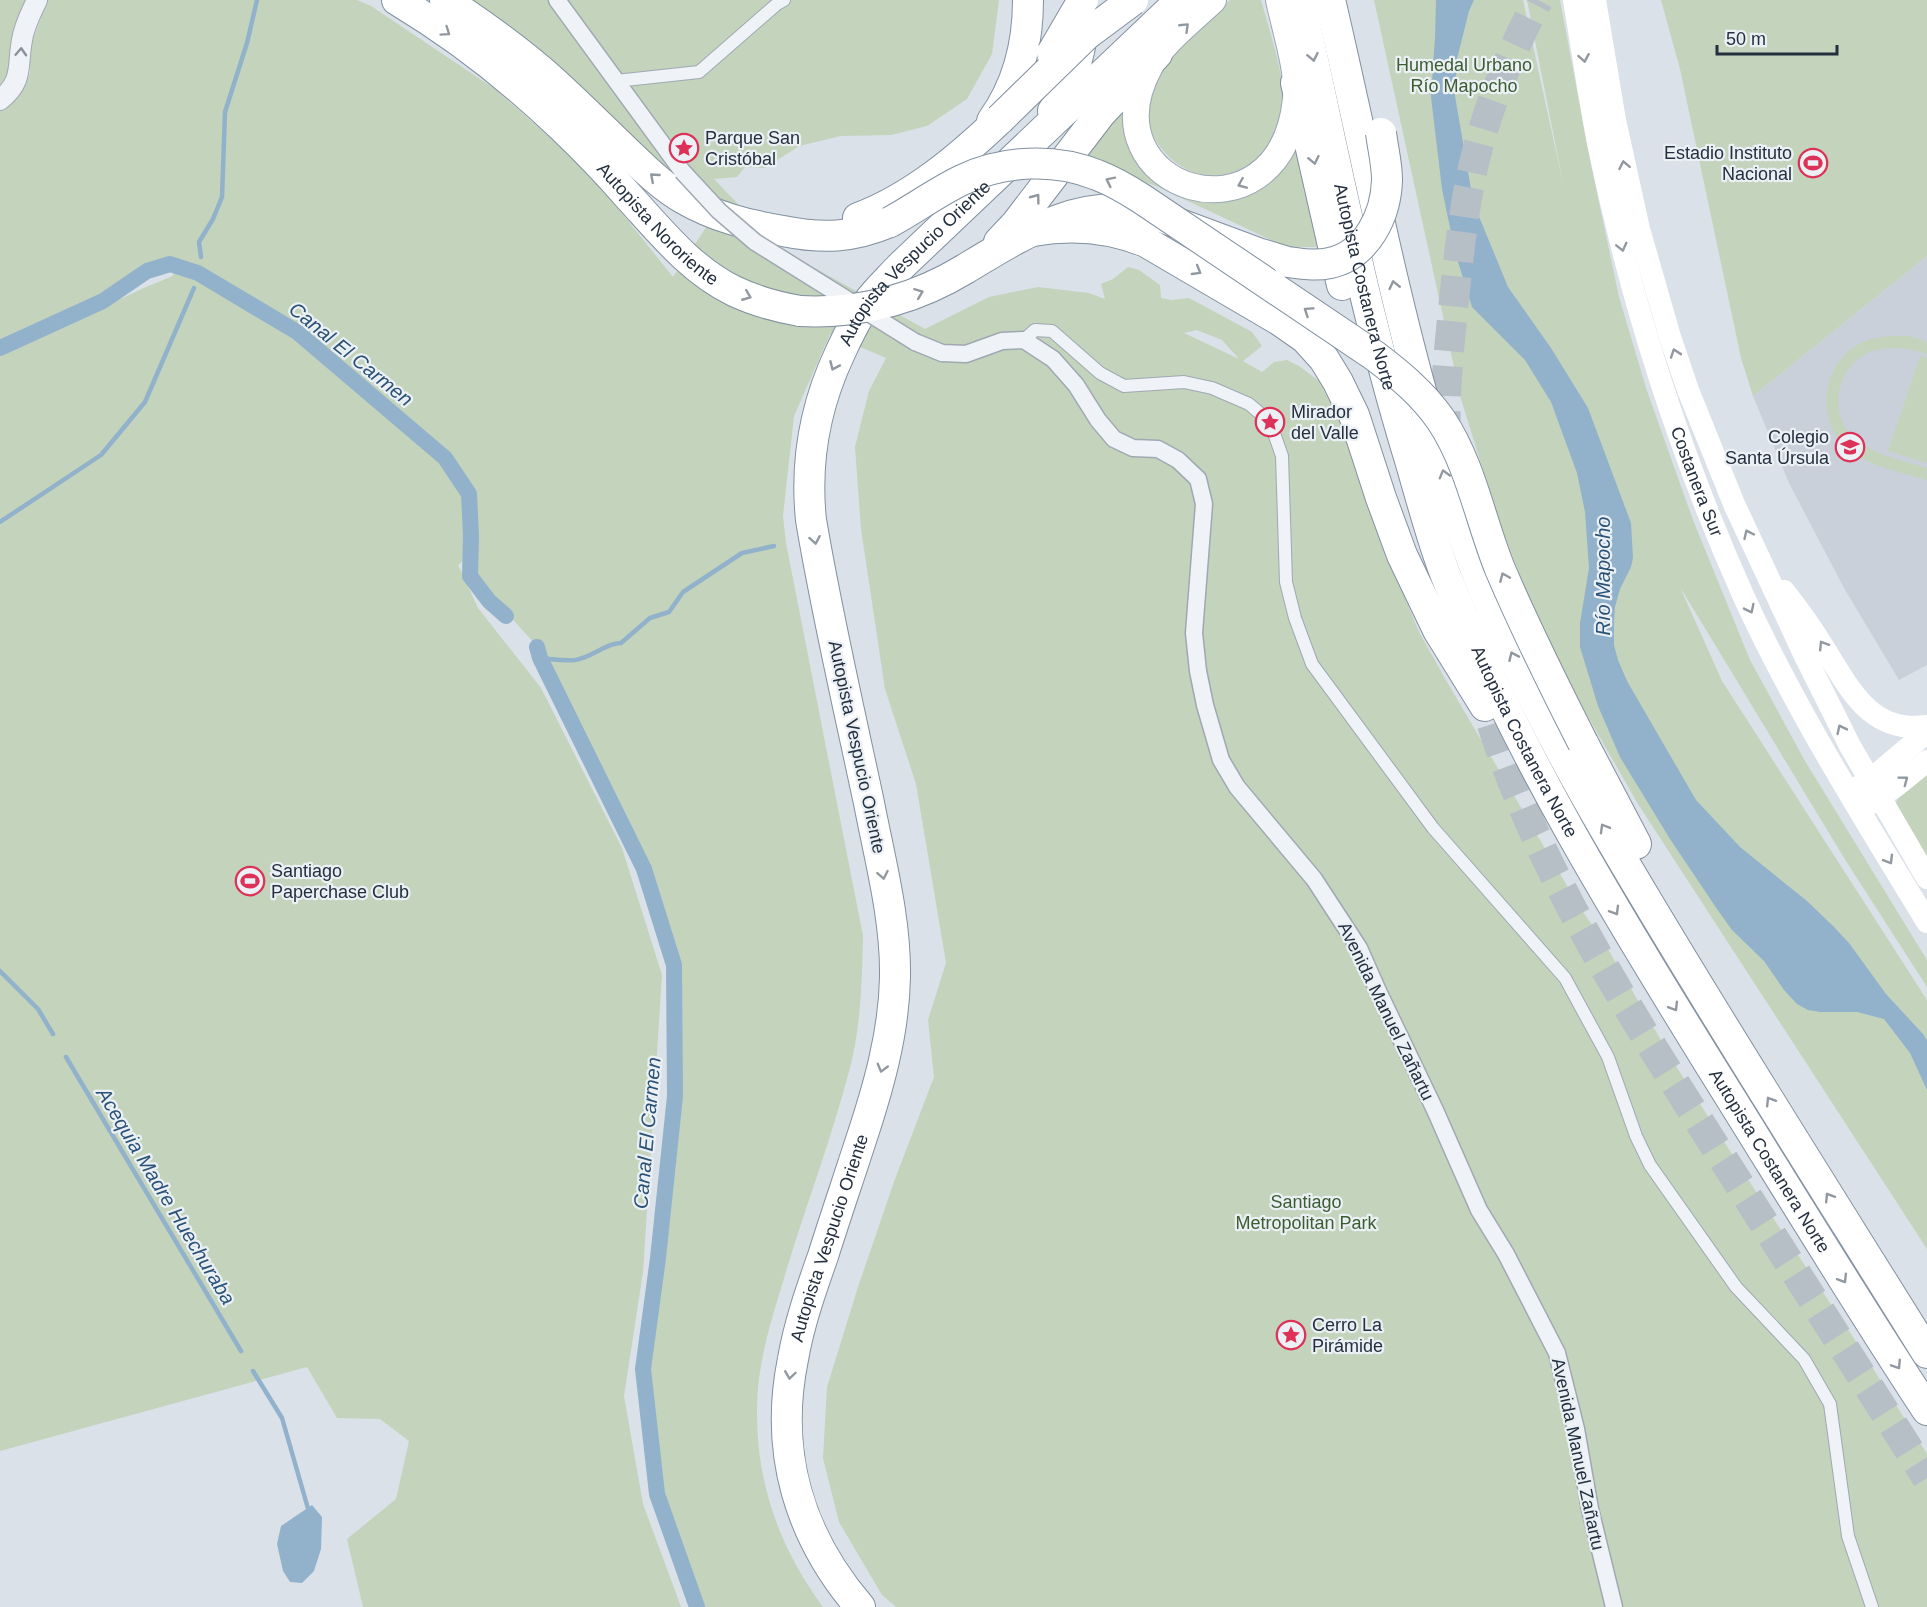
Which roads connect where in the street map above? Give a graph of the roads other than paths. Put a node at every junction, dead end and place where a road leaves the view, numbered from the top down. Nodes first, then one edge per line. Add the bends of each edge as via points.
1 (37, 0) edge
2 (397, 0) edge
3 (446, 0) edge
4 (557, 0) edge
5 (784, 0) edge
6 (1028, 0) edge
7 (1083, 0) edge
8 (1133, 0) edge
9 (1171, 0) edge
10 (1180, 0) edge
11 (1213, 0) edge
12 (1279, 0) edge
13 (1300, 0) edge
14 (1330, 0) edge
15 (1351, 0) edge
16 (1574, 0) edge
17 (1595, 0) edge
18 (1124, 54) junction
19 (1157, 54) junction
20 (616, 81) junction
21 (1296, 83) junction
22 (0, 100) edge
23 (989, 130) junction
24 (1023, 151) junction
25 (783, 231) junction
26 (1033, 231) junction
27 (965, 269) junction
28 (1024, 340) junction
29 (1760, 560) junction
30 (1468, 678) junction
31 (1927, 726) edge
32 (1927, 732) edge
33 (1927, 760) edge
34 (1874, 788) junction
35 (1853, 802) junction
36 (1565, 824) junction
37 (1927, 878) edge
38 (1927, 922) edge
39 (1709, 1005) junction
40 (1927, 1353) edge
41 (1927, 1410) edge
42 (860, 1607) edge
43 (1614, 1607) edge
44 (1872, 1607) edge

22 -> 1 street via 16,82 22,40
2 -> 27 highway, Autopista Nororiente, bridge via 489,63 527,95 694,264 746,296 800,310 849,311 928,290
25 -> 3 highway, Autopista Nororiente via 727,219 682,198 656,179 552,81
4 - 20 street
5 - 20 street via 699,72
6 - 23 highway via 1026,41 1014,81
7 - 23 highway, bridge via 1049,57
7 - 24 highway via 1081,45 1069,81 1059,104
8 - 23 highway, bridge via 1086,35
9 - 18 highway
10 - 18 highway, Autopista Vespucio Oriente
19 -> 11 main road
12 - 21 main road
13 -> 36 highway, Autopista Costanera Norte via 1374,333 1429,526 1491,679
39 -> 14 highway, Autopista Costanera Norte via 1555,740 1517,665 1471,557 1410,355
15 - 26 highway, bridge via 1386,164 1383,208 1372,232 1355,251 1330,263 1288,262 1141,211 1099,209
16 -> 35 main road, Costanera Sur via 1598,142 1622,248 1673,419 1744,597 1801,711
29 -> 17 main road, Costanera Sur via 1706,438 1653,283 1626,175
18 - 24 highway, Autopista Vespucio Oriente
21 -> 19 main road via 1290,126 1264,170 1234,188 1197,188 1162,172 1140,140 1137,103 1144,77
27 -> 19 highway via 1016,224 1101,113
20 - 28 street, bridge via 682,171 755,242 915,342 942,353 966,354 1002,341
21 -> 30 highway via 1346,305 1384,440 1429,580
23 - 25 highway via 911,191 865,215 830,225
24 -> 42 highway, Autopista Vespucio Oriente via 900,267 866,305 825,386 810,457 811,520 883,876 894,943 895,977 891,1032 881,1074 793,1358 787,1431 803,1514 825,1560
39 -> 25 highway, Autopista Nororiente, bridge via 1667,906 1508,588 1455,445 1440,419 1403,378 1142,199 1086,171 1057,165 1011,165 972,175 890,222 864,232 817,237
26 - 27 highway
26 -> 30 highway via 1055,227 1129,235 1305,338 1324,358 1354,415 1402,555 1438,630
28 - 43 street, Avenida Manuel Zañartu via 1053,359 1114,439 1133,448 1158,449 1178,460 1198,479 1204,504 1194,633 1205,705 1221,760 1237,787 1314,879 1359,948 1479,1210 1557,1353
28 - 44 street via 1035,330 1052,331 1100,373 1124,386 1184,382 1212,388 1248,404 1270,422 1282,456 1286,582 1312,664 1433,828 1565,978 1608,1057 1650,1164 1736,1287 1804,1359 1830,1404 1848,1536
31 -> 29 main road via 1894,723 1868,711 1854,697 1808,621
34 -> 29 main road, Costanera Sur
30 - 36 highway
32 - 34 main road
34 -> 33 main road
34 - 35 main road
34 - 37 main road, Costanera Sur
35 -> 38 main road, Costanera Sur
36 -> 41 highway, Autopista Costanera Norte via 1655,977
40 -> 39 highway, Autopista Costanera Norte

